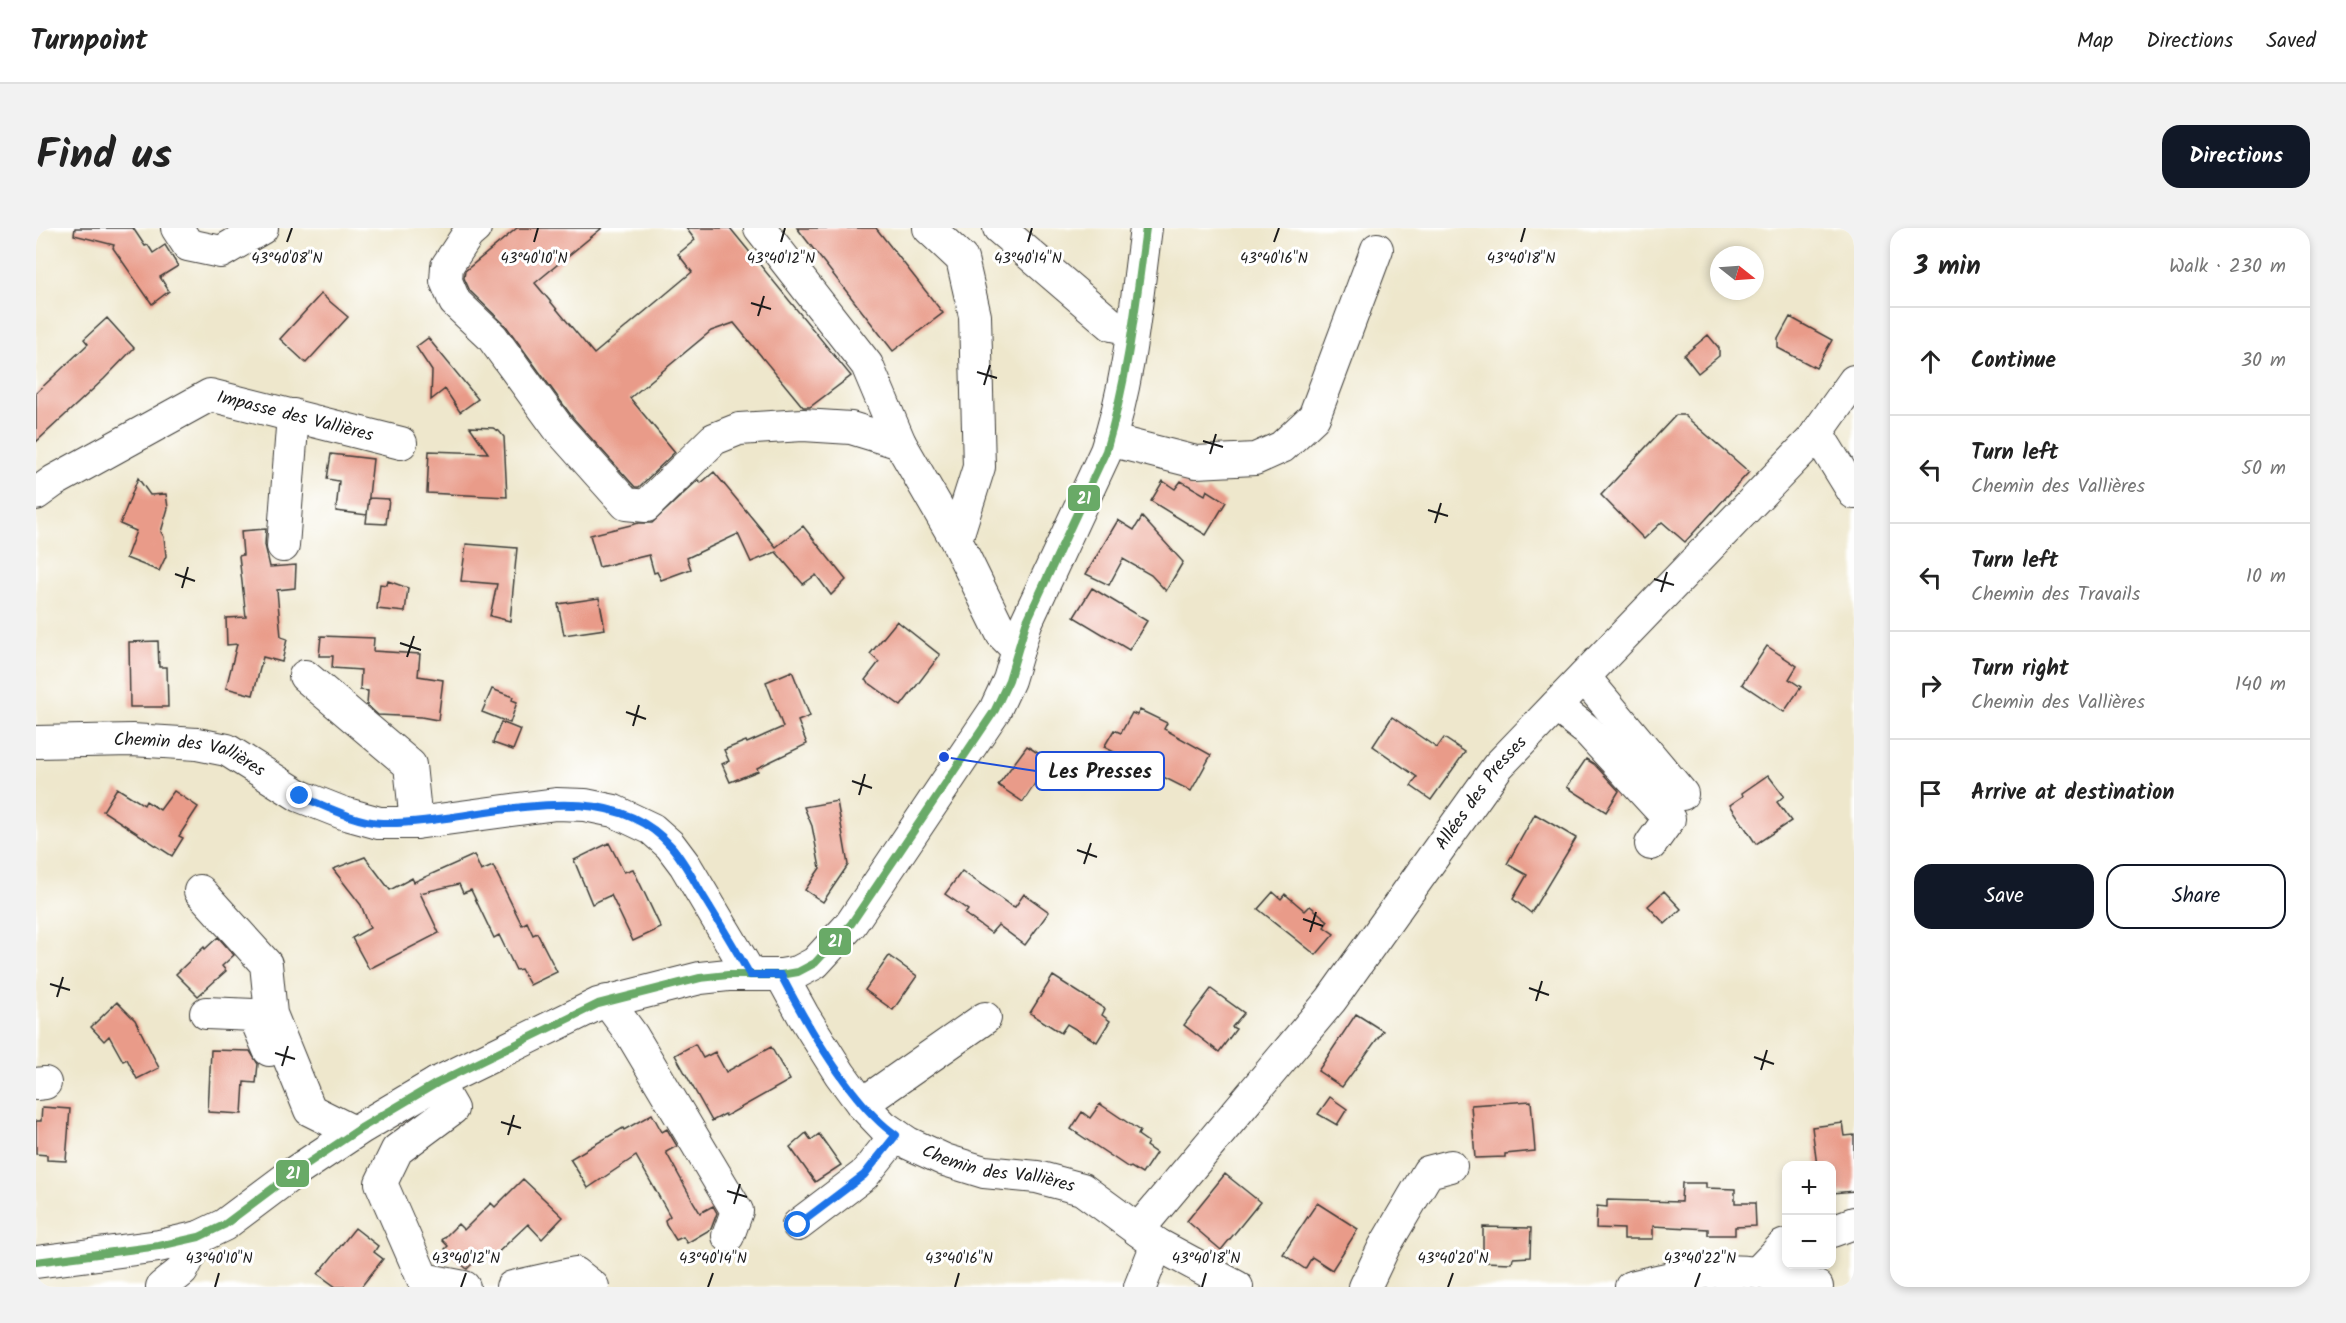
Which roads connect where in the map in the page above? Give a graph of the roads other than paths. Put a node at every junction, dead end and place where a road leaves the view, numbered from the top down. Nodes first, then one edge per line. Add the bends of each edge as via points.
1 (177, 228) edge
2 (262, 228) edge
3 (475, 228) edge
4 (760, 228) edge
5 (929, 228) edge
6 (999, 228) edge
7 (1146, 228) edge
8 (1377, 249) dead end
9 (1132, 329) junction
10 (1854, 381) edge
11 (293, 415) junction
12 (1817, 433) junction
13 (1109, 440) junction
14 (900, 442) junction
15 (401, 443) dead end
16 (1854, 493) edge
17 (36, 494) edge
18 (956, 540) junction
19 (283, 546) dead end
20 (1018, 650) junction
21 (306, 676) dead end
22 (1584, 677) junction
23 (1556, 706) junction
24 (36, 742) edge
25 (1682, 794) dead end
26 (416, 823) junction
27 (1651, 844) dead end
28 (200, 891) dead end
29 (750, 975) junction
30 (781, 975) junction
31 (606, 1001) junction
32 (206, 1013) dead end
33 (985, 1018) dead end
34 (437, 1083) junction
35 (862, 1104) junction
36 (354, 1132) junction
37 (896, 1135) junction
38 (315, 1158) junction
39 (1452, 1166) dead end
40 (1854, 1223) edge
41 (798, 1225) dead end
42 (1836, 1230) edge
43 (728, 1236) dead end
44 (199, 1237) junction
45 (1148, 1237) junction
46 (1782, 1249) edge
47 (36, 1262) edge
48 (1758, 1272) junction
49 (1720, 1278) edge
50 (421, 1283) edge
51 (162, 1287) edge
52 (464, 1287) edge
53 (512, 1287) edge
54 (593, 1287) edge
55 (1140, 1287) edge
56 (1237, 1287) edge
57 (1365, 1287) edge
58 (1631, 1287) edge
59 (1817, 1287) edge

1 - 2 street via 188,245 221,252
3 - 14 street via 447,266 446,281 455,302 492,338 559,429 627,504 646,506 714,439 739,429 803,425 851,428
4 - 14 street via 867,365
5 - 18 street via 962,259 975,316 979,467
6 - 9 street via 1112,325
7 - 9 street
8 - 13 street via 1314,417 1282,447 1255,459 1196,462
9 - 13 street
10 - 12 street, Allées des Presses
11 - 15 street, Impasse des Vallières
11 - 17 street, Impasse des Vallières via 210,395
11 - 19 street
12 - 16 street
12 - 22 street, Allées des Presses
13 - 20 street via 1026,623
14 - 18 street
18 - 20 street via 1002,634
20 - 30 street via 995,710 851,924 814,963
21 - 26 street via 410,765
22 - 23 street, Allées des Presses
22 - 25 street
23 - 27 street via 1588,731 1670,819
23 - 45 street, Allées des Presses via 1498,766 1330,1000
24 - 26 street, Chemin des Vallières via 132,740 227,750 300,796 343,813 379,823
26 - 29 street, Chemin des Vallières via 556,804 585,804 633,819 652,830 675,852
28 - 36 street via 266,964 271,1014 310,1110
29 - 30 street
29 - 31 street via 700,978
30 - 35 street, Chemin des Vallières
31 - 34 street
31 - 43 street via 632,1035 737,1211
32 - 38 street via 254,1015
33 - 35 street
34 - 36 street
34 - 50 street via 452,1109 398,1150 381,1183
35 - 37 street, Chemin des Vallières
36 - 38 street
37 - 41 street via 864,1175
37 - 45 street, Chemin des Vallières via 945,1160 984,1172 1037,1177 1082,1189
38 - 44 street via 225,1225
39 - 57 street via 1428,1172
40 - 42 street
44 - 47 street
44 - 51 street via 182,1270
45 - 55 street, Allées des Presses
45 - 56 street, Chemin des Vallières
46 - 48 street
48 - 49 street
48 - 59 street
49 - 58 street via 1687,1274
50 - 52 street
53 - 54 street via 575,1273

